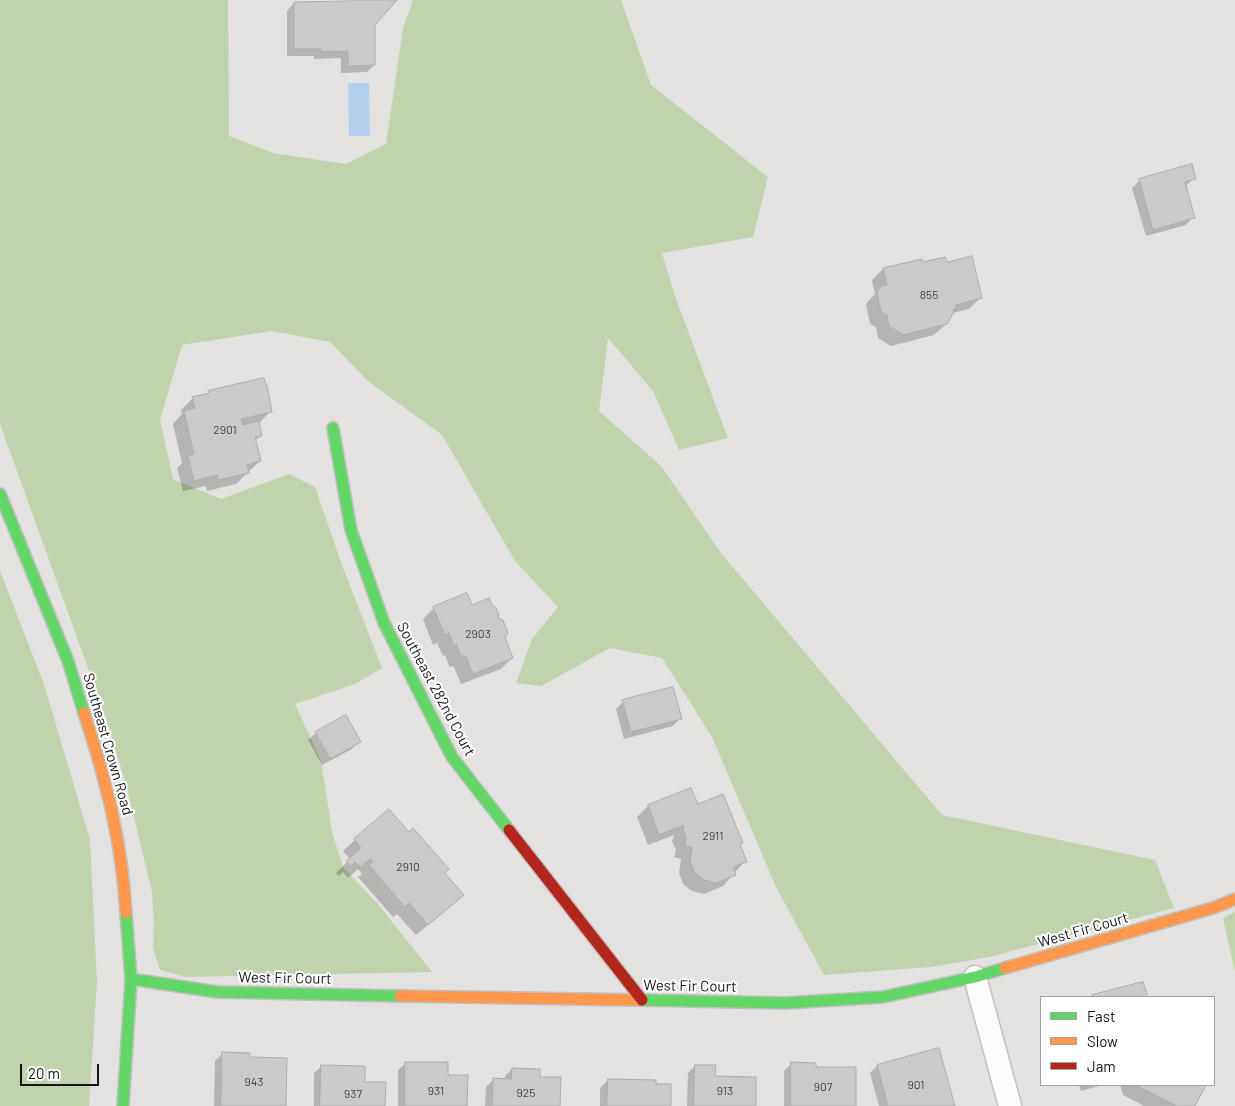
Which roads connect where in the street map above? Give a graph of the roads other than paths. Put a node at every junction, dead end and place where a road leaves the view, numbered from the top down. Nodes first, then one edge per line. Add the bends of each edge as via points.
1 (333, 428) dead end
2 (0, 494) edge
3 (1235, 898) edge
4 (975, 977) junction
5 (131, 979) junction
6 (642, 1000) junction
7 (123, 1106) edge
8 (1010, 1106) edge

1 - 6 street, Southeast 282nd Court via 351,530 384,623 452,757
2 - 5 street, Southeast Crown Road via 68,661 102,765 124,876
3 - 4 street, West Fir Court via 1213,908
4 - 6 street, West Fir Court via 883,997 786,1003
4 - 8 street
5 - 6 street, West Fir Court via 217,992
5 - 7 street, Southeast Crown Road

